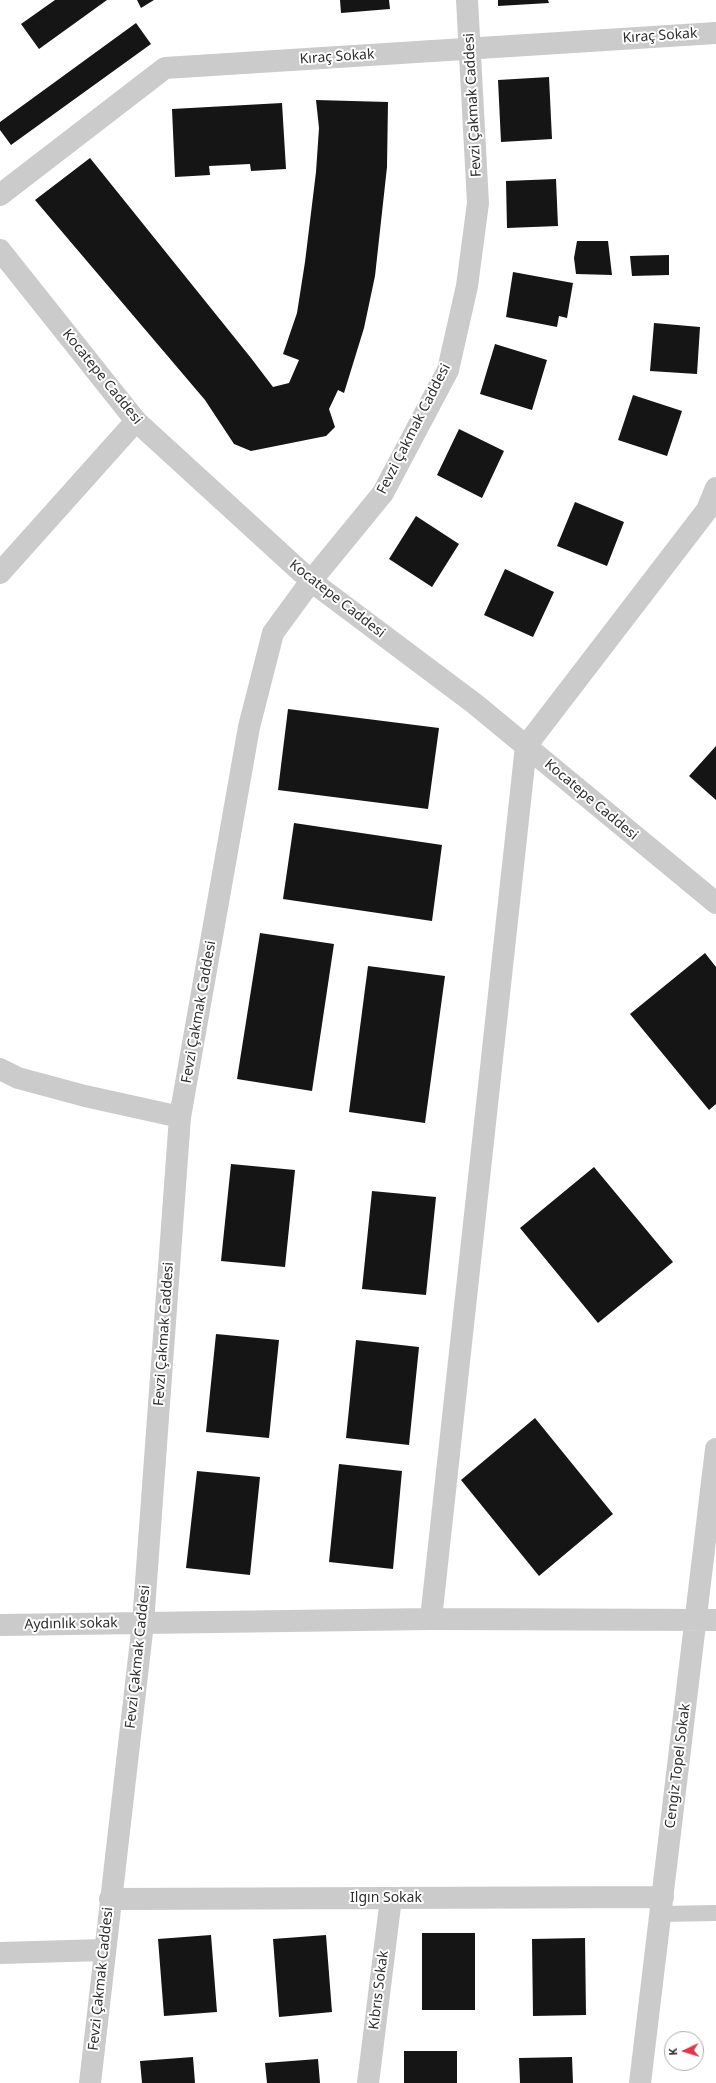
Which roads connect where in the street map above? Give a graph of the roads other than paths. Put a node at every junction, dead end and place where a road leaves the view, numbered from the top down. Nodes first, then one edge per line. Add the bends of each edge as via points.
1 (467, 0) edge
2 (716, 33) edge
3 (470, 48) junction
4 (0, 195) edge
5 (0, 250) edge
6 (136, 421) junction
7 (716, 488) edge
8 (0, 573) edge
9 (310, 582) junction
10 (526, 746) junction
11 (716, 903) edge
12 (0, 1069) edge
13 (180, 1118) junction
14 (716, 1449) edge
15 (431, 1619) junction
16 (706, 1620) edge
17 (143, 1623) junction
18 (0, 1624) edge
19 (390, 1898) junction
20 (110, 1899) junction
21 (662, 1905) junction
22 (716, 1913) edge
23 (104, 1950) junction
24 (0, 1953) edge
25 (90, 2083) edge
26 (368, 2083) edge
27 (640, 2083) edge

1 - 3 street, Fevzi Çakmak Caddesi
2 - 3 street, Kıraç Sokak
3 - 4 street, Kıraç Sokak via 165,68
3 - 9 street, Fevzi Çakmak Caddesi via 478,203 467,286 448,370 383,493
5 - 6 street, Kocatepe Caddesi
6 - 8 street
6 - 9 street, Kocatepe Caddesi
7 - 10 street via 707,510
9 - 10 street, Kocatepe Caddesi via 475,704
9 - 13 street, Fevzi Çakmak Caddesi via 273,633 249,727
10 - 11 street, Kocatepe Caddesi
10 - 15 street
12 - 13 street via 18,1078
13 - 17 street, Fevzi Çakmak Caddesi
14 - 16 street, Cengiz Topel Sokak
15 - 16 street, Aydınlık sokak
15 - 17 street, Aydınlık sokak
16 - 21 street, Cengiz Topel Sokak
17 - 18 street, Aydınlık sokak
17 - 20 street, Fevzi Çakmak Caddesi
19 - 20 street, Ilgın Sokak
19 - 21 street, Ilgın Sokak
19 - 26 street, Kıbrıs Sokak
20 - 23 street, Fevzi Çakmak Caddesi
21 - 22 lane
21 - 27 street, Cengiz Topel Sokak
23 - 24 street
23 - 25 street, Fevzi Çakmak Caddesi

